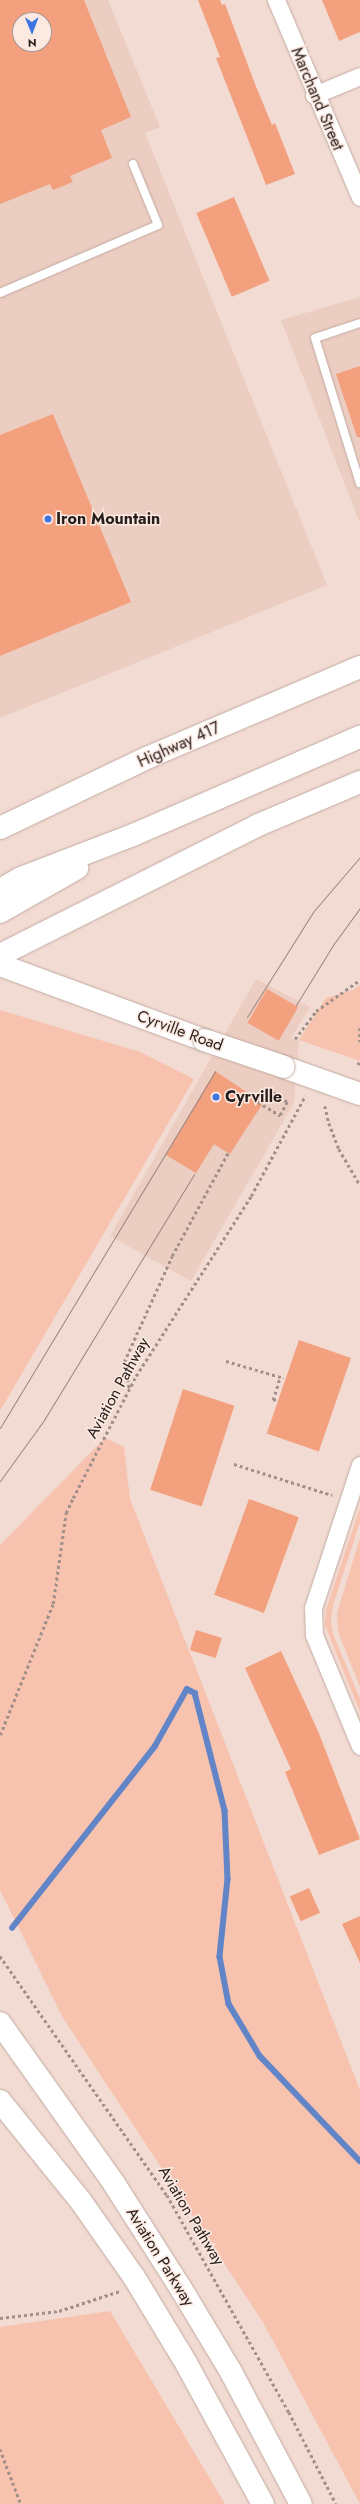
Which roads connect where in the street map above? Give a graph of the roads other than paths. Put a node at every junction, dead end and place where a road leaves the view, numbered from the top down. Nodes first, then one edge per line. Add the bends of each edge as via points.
1 (276, 0) edge
2 (360, 76) edge
3 (314, 95) junction
4 (133, 164) dead end
5 (360, 197) edge
6 (0, 293) edge
7 (360, 323) edge
8 (360, 483) edge
9 (360, 667) edge
10 (360, 737) edge
11 (360, 782) edge
12 (0, 828) edge
13 (133, 835) junction
14 (0, 890) edge
15 (0, 912) edge
16 (0, 955) edge
17 (0, 965) edge
18 (360, 1094) edge
19 (360, 1465) edge
20 (360, 1746) edge
21 (0, 2023) edge
22 (0, 2101) edge
23 (263, 2504) edge
24 (301, 2504) edge

1 - 3 street, Marchand Street
2 - 3 street
3 - 5 street, Marchand Street
4 - 6 lane via 158,225
7 - 8 lane via 316,338
9 - 12 main road, Highway 417 via 149,757
10 - 13 main road
11 - 16 main road via 258,825
13 - 14 main road via 22,878
13 - 15 main road
17 - 18 main road, Cyrville Road, bridge
19 - 20 street via 313,1608 314,1635
21 - 24 main road, Aviation Parkway via 113,2182 180,2286 231,2372
22 - 23 main road, Aviation Parkway via 80,2200 138,2284 186,2363

